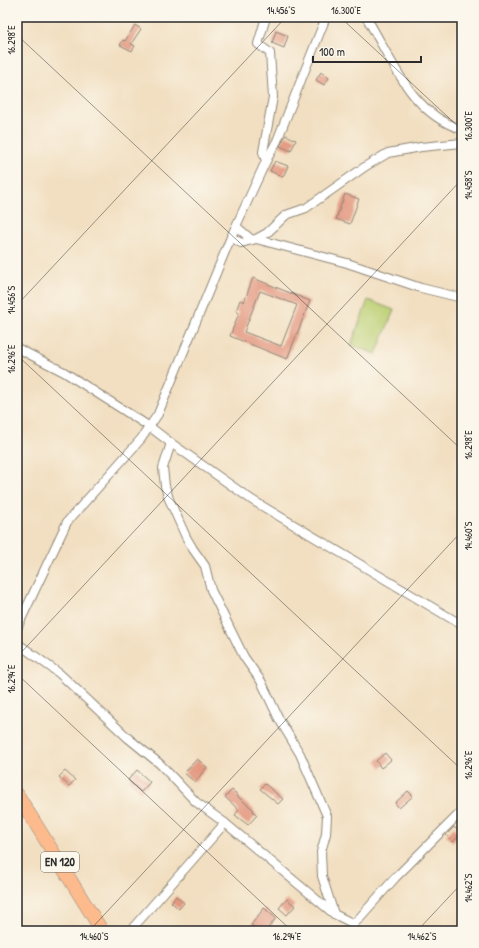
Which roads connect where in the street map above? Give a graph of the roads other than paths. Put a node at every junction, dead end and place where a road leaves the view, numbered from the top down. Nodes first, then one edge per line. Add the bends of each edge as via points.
1 (266, 17) edge
2 (326, 17) edge
3 (366, 17) edge
4 (462, 129) edge
5 (462, 143) edge
6 (266, 161) junction
7 (237, 227) junction
8 (231, 237) junction
9 (254, 239) junction
10 (462, 298) edge
11 (17, 348) edge
12 (150, 427) junction
13 (171, 443) junction
14 (462, 625) edge
15 (17, 628) edge
16 (17, 643) edge
17 (17, 794) edge
18 (462, 811) edge
19 (225, 823) junction
20 (334, 914) junction
21 (354, 924) junction
22 (102, 931) edge
23 (130, 931) edge
24 (347, 931) edge

1 - 6 street via 258,44 270,53 273,97 263,152
2 - 6 street via 277,141
3 - 4 street via 391,64 406,85 434,116
5 - 9 street via 388,153 306,208 286,215 267,233
6 - 7 street
7 - 8 street
7 - 9 street
8 - 9 street via 240,243
8 - 12 street via 158,414
9 - 10 street via 347,263 415,286
11 - 12 street via 64,372
12 - 13 street
12 - 15 street via 68,522
13 - 14 street via 252,500
13 - 20 street via 163,468 169,499 193,549 205,566 211,590 244,657 261,682 300,754 327,816 321,852 322,876
16 - 19 street via 60,674 128,738 160,764 196,802
17 - 22 main road, EN 120
18 - 21 street via 395,878
19 - 20 street
19 - 23 street
20 - 21 street
21 - 24 street

